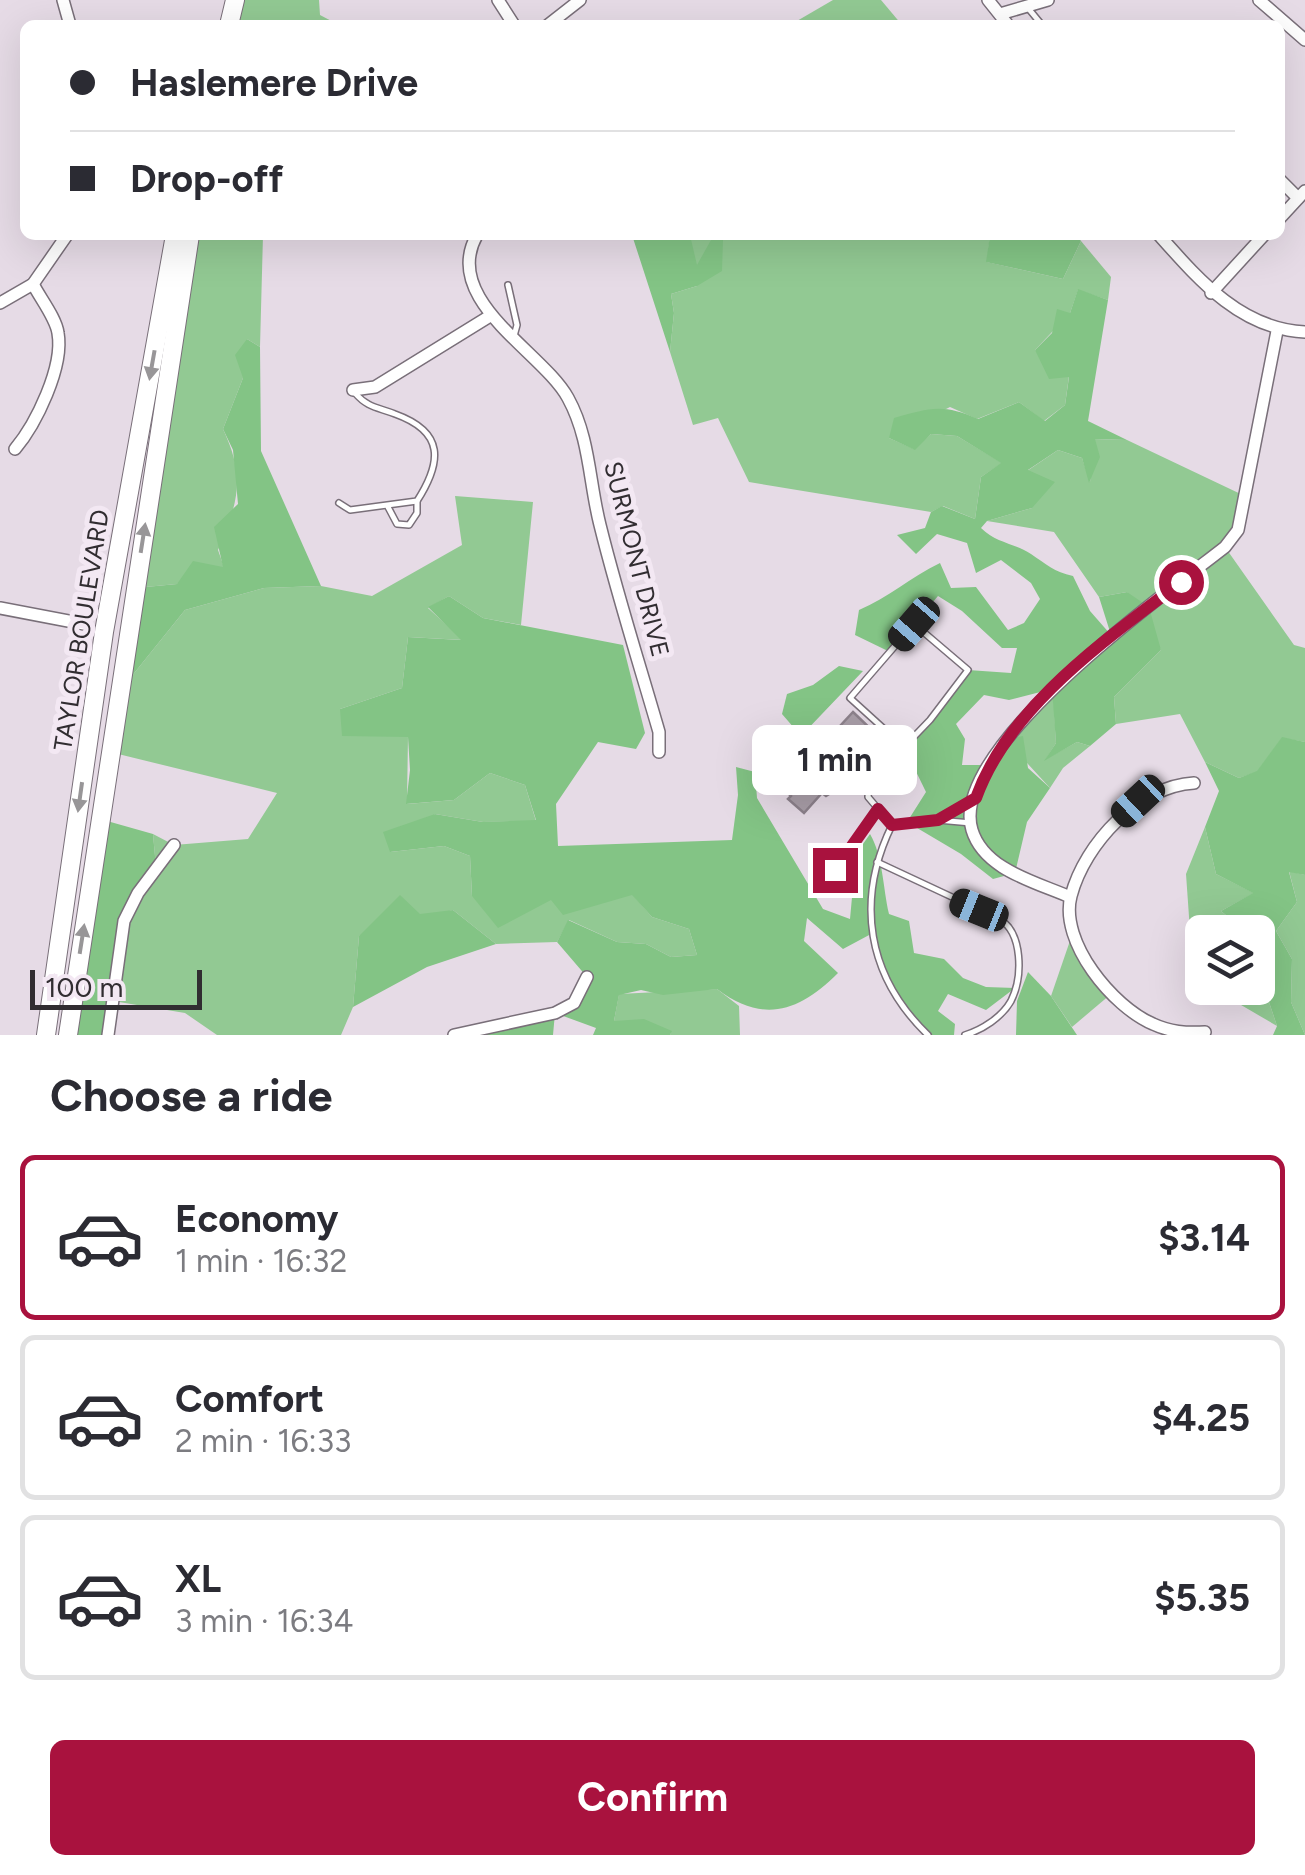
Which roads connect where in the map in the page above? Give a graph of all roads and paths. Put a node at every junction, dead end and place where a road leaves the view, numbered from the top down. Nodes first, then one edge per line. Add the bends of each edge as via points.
1 (580, 0) edge
2 (988, 0) edge
3 (1048, 0) edge
4 (1259, 0) edge
5 (1026, 6) junction
6 (554, 20) edge
7 (1004, 20) edge
8 (1038, 20) edge
9 (1282, 20) edge
10 (1285, 23) edge
11 (1305, 40) edge
12 (64, 240) edge
13 (175, 240) edge
14 (189, 240) edge
15 (476, 240) edge
16 (1163, 240) edge
17 (1259, 240) edge
18 (33, 284) junction
19 (508, 284) dead end
20 (1211, 293) junction
21 (0, 304) edge
22 (490, 316) junction
23 (1276, 331) junction
24 (1305, 332) edge
25 (514, 339) junction
26 (353, 390) joint
27 (15, 449) dead end
28 (417, 500) junction
29 (339, 502) dead end
30 (388, 507) junction
31 (0, 608) edge
32 (84, 624) dead end
33 (904, 747) junction
34 (659, 752) dead end
35 (1194, 782) dead end
36 (976, 798) junction
37 (878, 809) junction
38 (938, 820) junction
39 (972, 823) junction
40 (892, 825) junction
41 (174, 845) dead end
42 (878, 862) junction
43 (835, 870) dead end
44 (1070, 898) junction
45 (587, 977) dead end
46 (1205, 1032) dead end
47 (46, 1035) edge
48 (68, 1035) edge
49 (108, 1035) edge
50 (454, 1035) edge
51 (928, 1035) edge
52 (965, 1035) edge

1 - 6 street
2 - 7 street
3 - 5 street
4 - 9 street
5 - 7 street
5 - 8 lane
10 - 11 street
12 - 18 street
13 -> 47 main road, TAYLOR BOULEVARD via 104,632
48 -> 14 main road, TAYLOR BOULEVARD
15 - 22 street, SURMONT DRIVE via 471,268
16 - 20 street
17 - 20 street
18 - 21 street
18 - 27 street via 58,333 54,375
19 - 25 lane
20 - 23 street
22 - 25 street, SURMONT DRIVE
22 - 26 street via 376,386
23 - 24 street
23 - 36 street via 1238,530 1028,710 988,765
25 - 34 street, SURMONT DRIVE via 566,393 582,425 595,504
26 - 28 lane via 366,406 415,424 436,445 438,462
28 - 30 lane
28 - 30 lane via 409,525 397,524
29 - 30 lane via 350,510
31 - 32 street
33 - 33 lane via 968,670 914,624 850,698
33 - 37 lane via 868,783 868,797
35 - 44 street via 1170,784 1138,801 1110,827
36 - 38 lane
36 - 39 street
37 - 40 lane
37 - 43 lane
38 - 39 lane
38 - 40 lane
39 - 44 street via 992,861
40 - 42 lane
41 - 49 street via 124,921
42 - 51 lane via 871,934 882,974
42 - 52 lane via 999,918 1016,936 1010,1002
44 - 46 street via 1085,963 1111,994 1150,1024 1182,1034
45 - 50 street via 574,1003 555,1013

